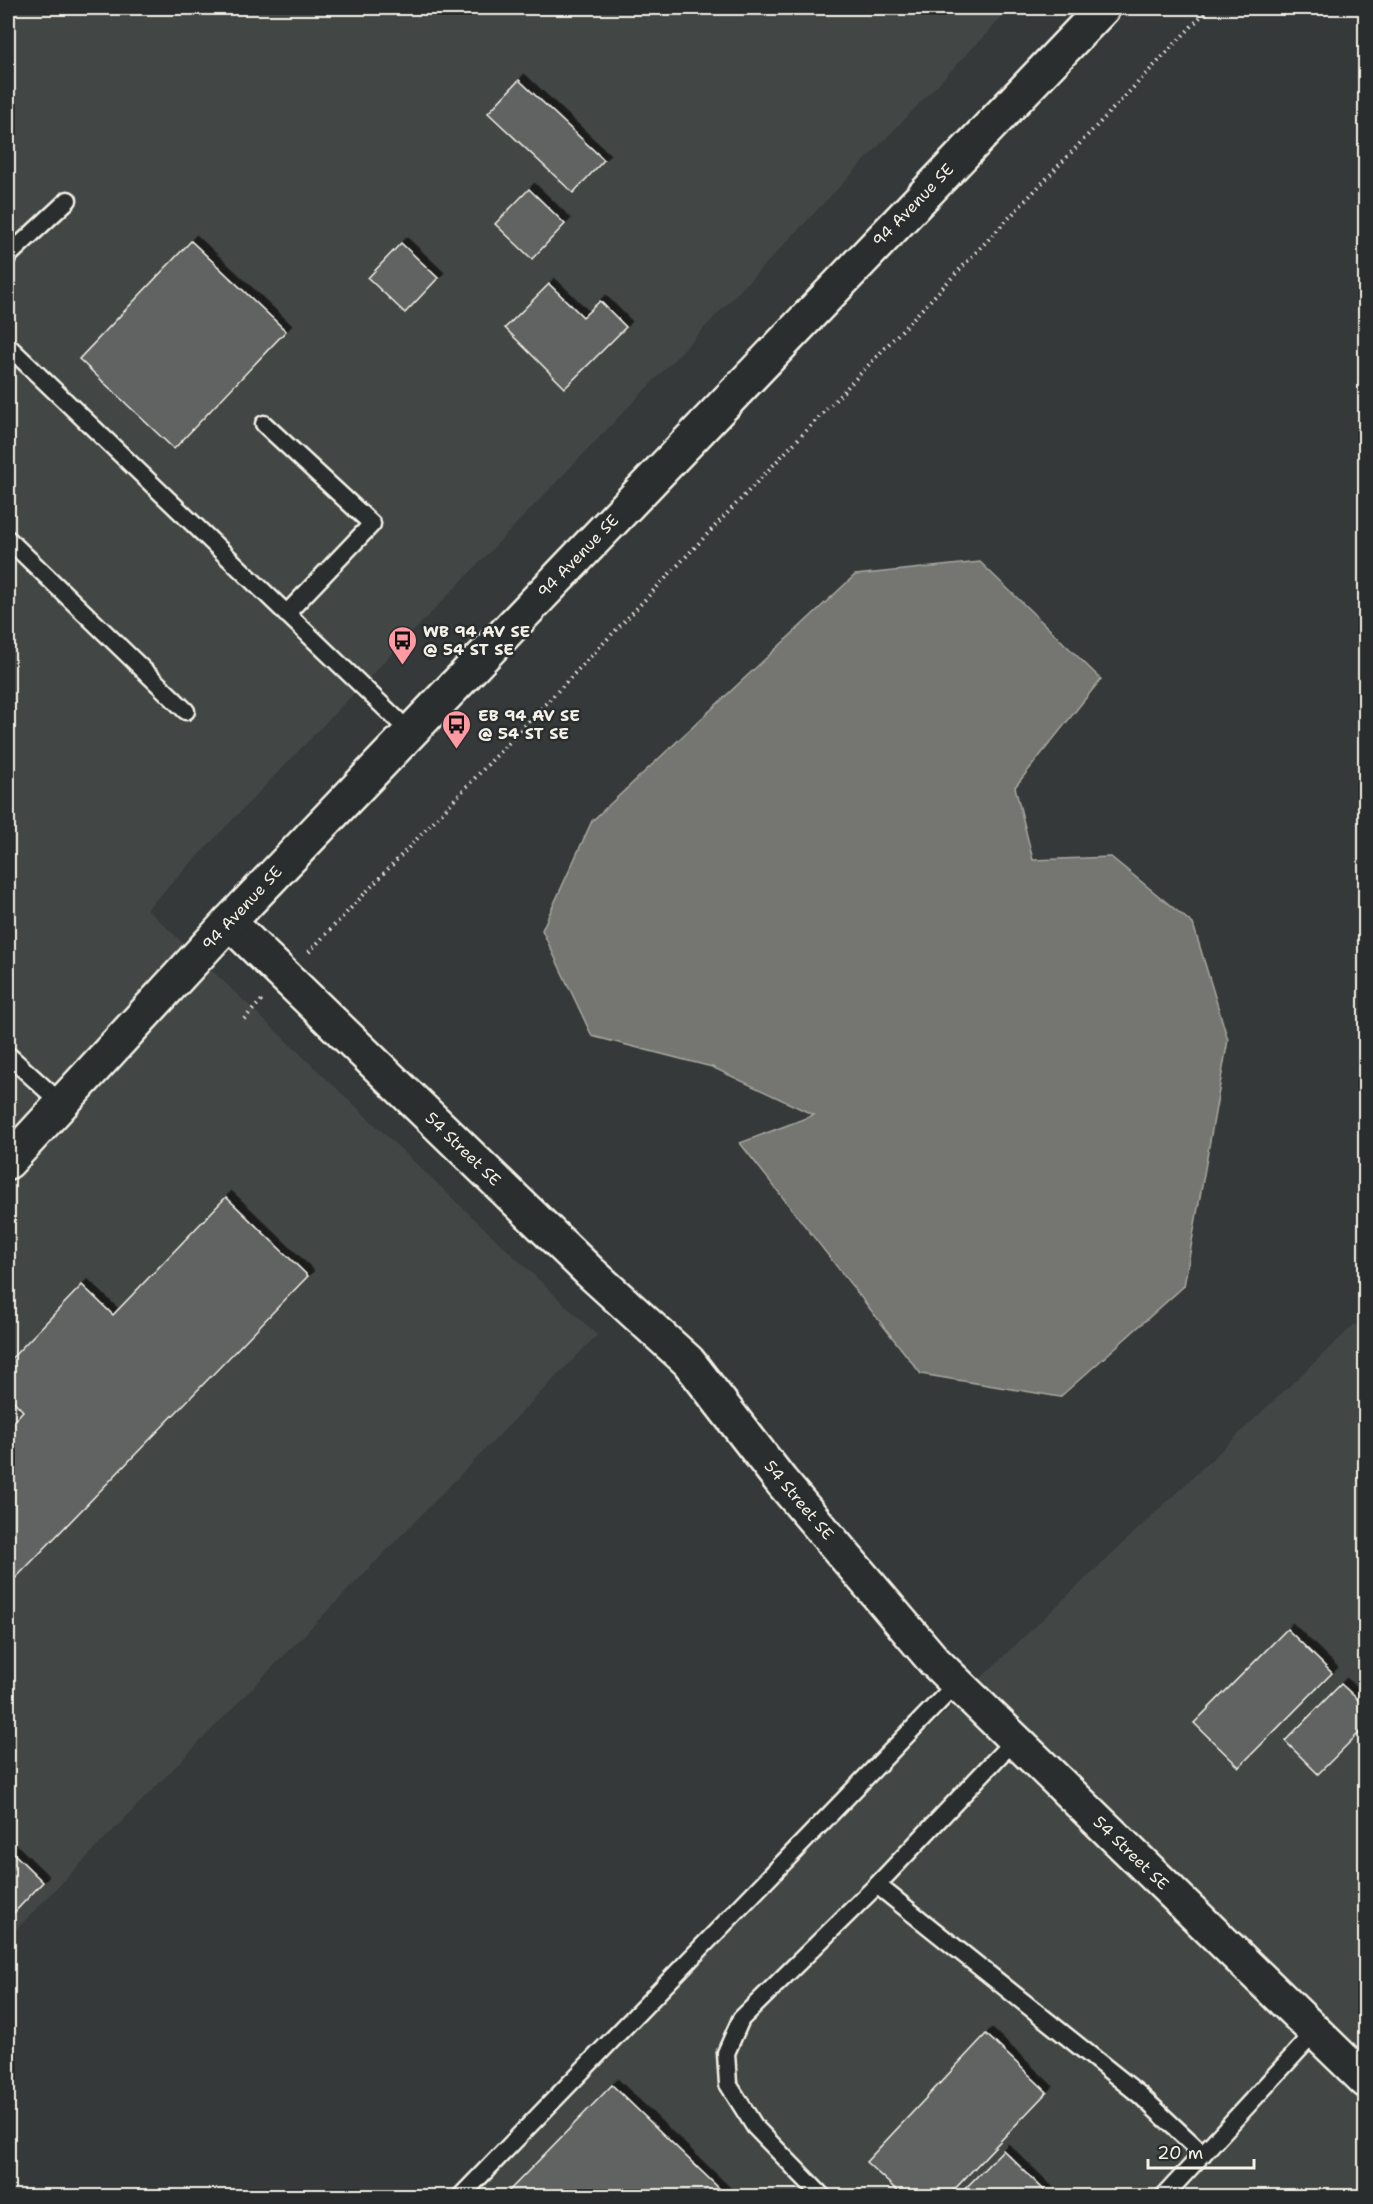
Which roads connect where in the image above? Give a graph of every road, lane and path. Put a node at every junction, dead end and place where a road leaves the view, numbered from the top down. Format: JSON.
{"nodes":[{"id":1,"x":1103,"y":8,"type":"edge"},
{"id":2,"x":1209,"y":8,"type":"edge"},
{"id":3,"x":68,"y":200,"type":"dead end"},
{"id":4,"x":8,"y":256,"type":"edge"},
{"id":5,"x":8,"y":346,"type":"edge"},
{"id":6,"x":264,"y":424,"type":"dead end"},
{"id":7,"x":8,"y":539,"type":"edge"},
{"id":8,"x":286,"y":614,"type":"junction"},
{"id":9,"x":186,"y":711,"type":"dead end"},
{"id":10,"x":410,"y":732,"type":"junction"},
{"id":11,"x":229,"y":922,"type":"junction"},
{"id":12,"x":286,"y":977,"type":"junction"},
{"id":13,"x":244,"y":1019,"type":"dead end"},
{"id":14,"x":8,"y":1055,"type":"edge"},
{"id":15,"x":62,"y":1104,"type":"junction"},
{"id":16,"x":8,"y":1162,"type":"edge"},
{"id":17,"x":957,"y":1683,"type":"junction"},
{"id":18,"x":1015,"y":1739,"type":"junction"},
{"id":19,"x":877,"y":1885,"type":"junction"},
{"id":20,"x":1315,"y":2032,"type":"junction"},
{"id":21,"x":1365,"y":2081,"type":"edge"},
{"id":22,"x":1203,"y":2154,"type":"junction"},
{"id":23,"x":461,"y":2196,"type":"edge"},
{"id":24,"x":822,"y":2196,"type":"edge"},
{"id":25,"x":1164,"y":2196,"type":"edge"}],
"edges":[{"from":1,"to":10,"type":"street","name":"94 Avenue SE"},
{"from":2,"to":12,"type":"path"},
{"from":3,"to":4,"type":"lane"},
{"from":5,"to":8,"type":"lane"},
{"from":6,"to":8,"type":"lane"},
{"from":7,"to":9,"type":"lane"},
{"from":8,"to":10,"type":"lane"},
{"from":10,"to":11,"type":"street","name":"94 Avenue SE"},
{"from":11,"to":12,"type":"street","name":"54 Street SE"},
{"from":11,"to":15,"type":"street","name":"94 Avenue SE"},
{"from":12,"to":13,"type":"path"},
{"from":12,"to":17,"type":"street","name":"54 Street SE"},
{"from":14,"to":15,"type":"lane"},
{"from":15,"to":16,"type":"street","name":"94 Avenue SE"},
{"from":17,"to":18,"type":"street","name":"54 Street SE"},
{"from":17,"to":23,"type":"lane"},
{"from":18,"to":19,"type":"lane"},
{"from":18,"to":20,"type":"street","name":"54 Street SE"},
{"from":19,"to":22,"type":"lane"},
{"from":19,"to":24,"type":"lane"},
{"from":20,"to":21,"type":"street","name":"54 Street SE"},
{"from":20,"to":22,"type":"lane"},
{"from":22,"to":25,"type":"lane"}]}
